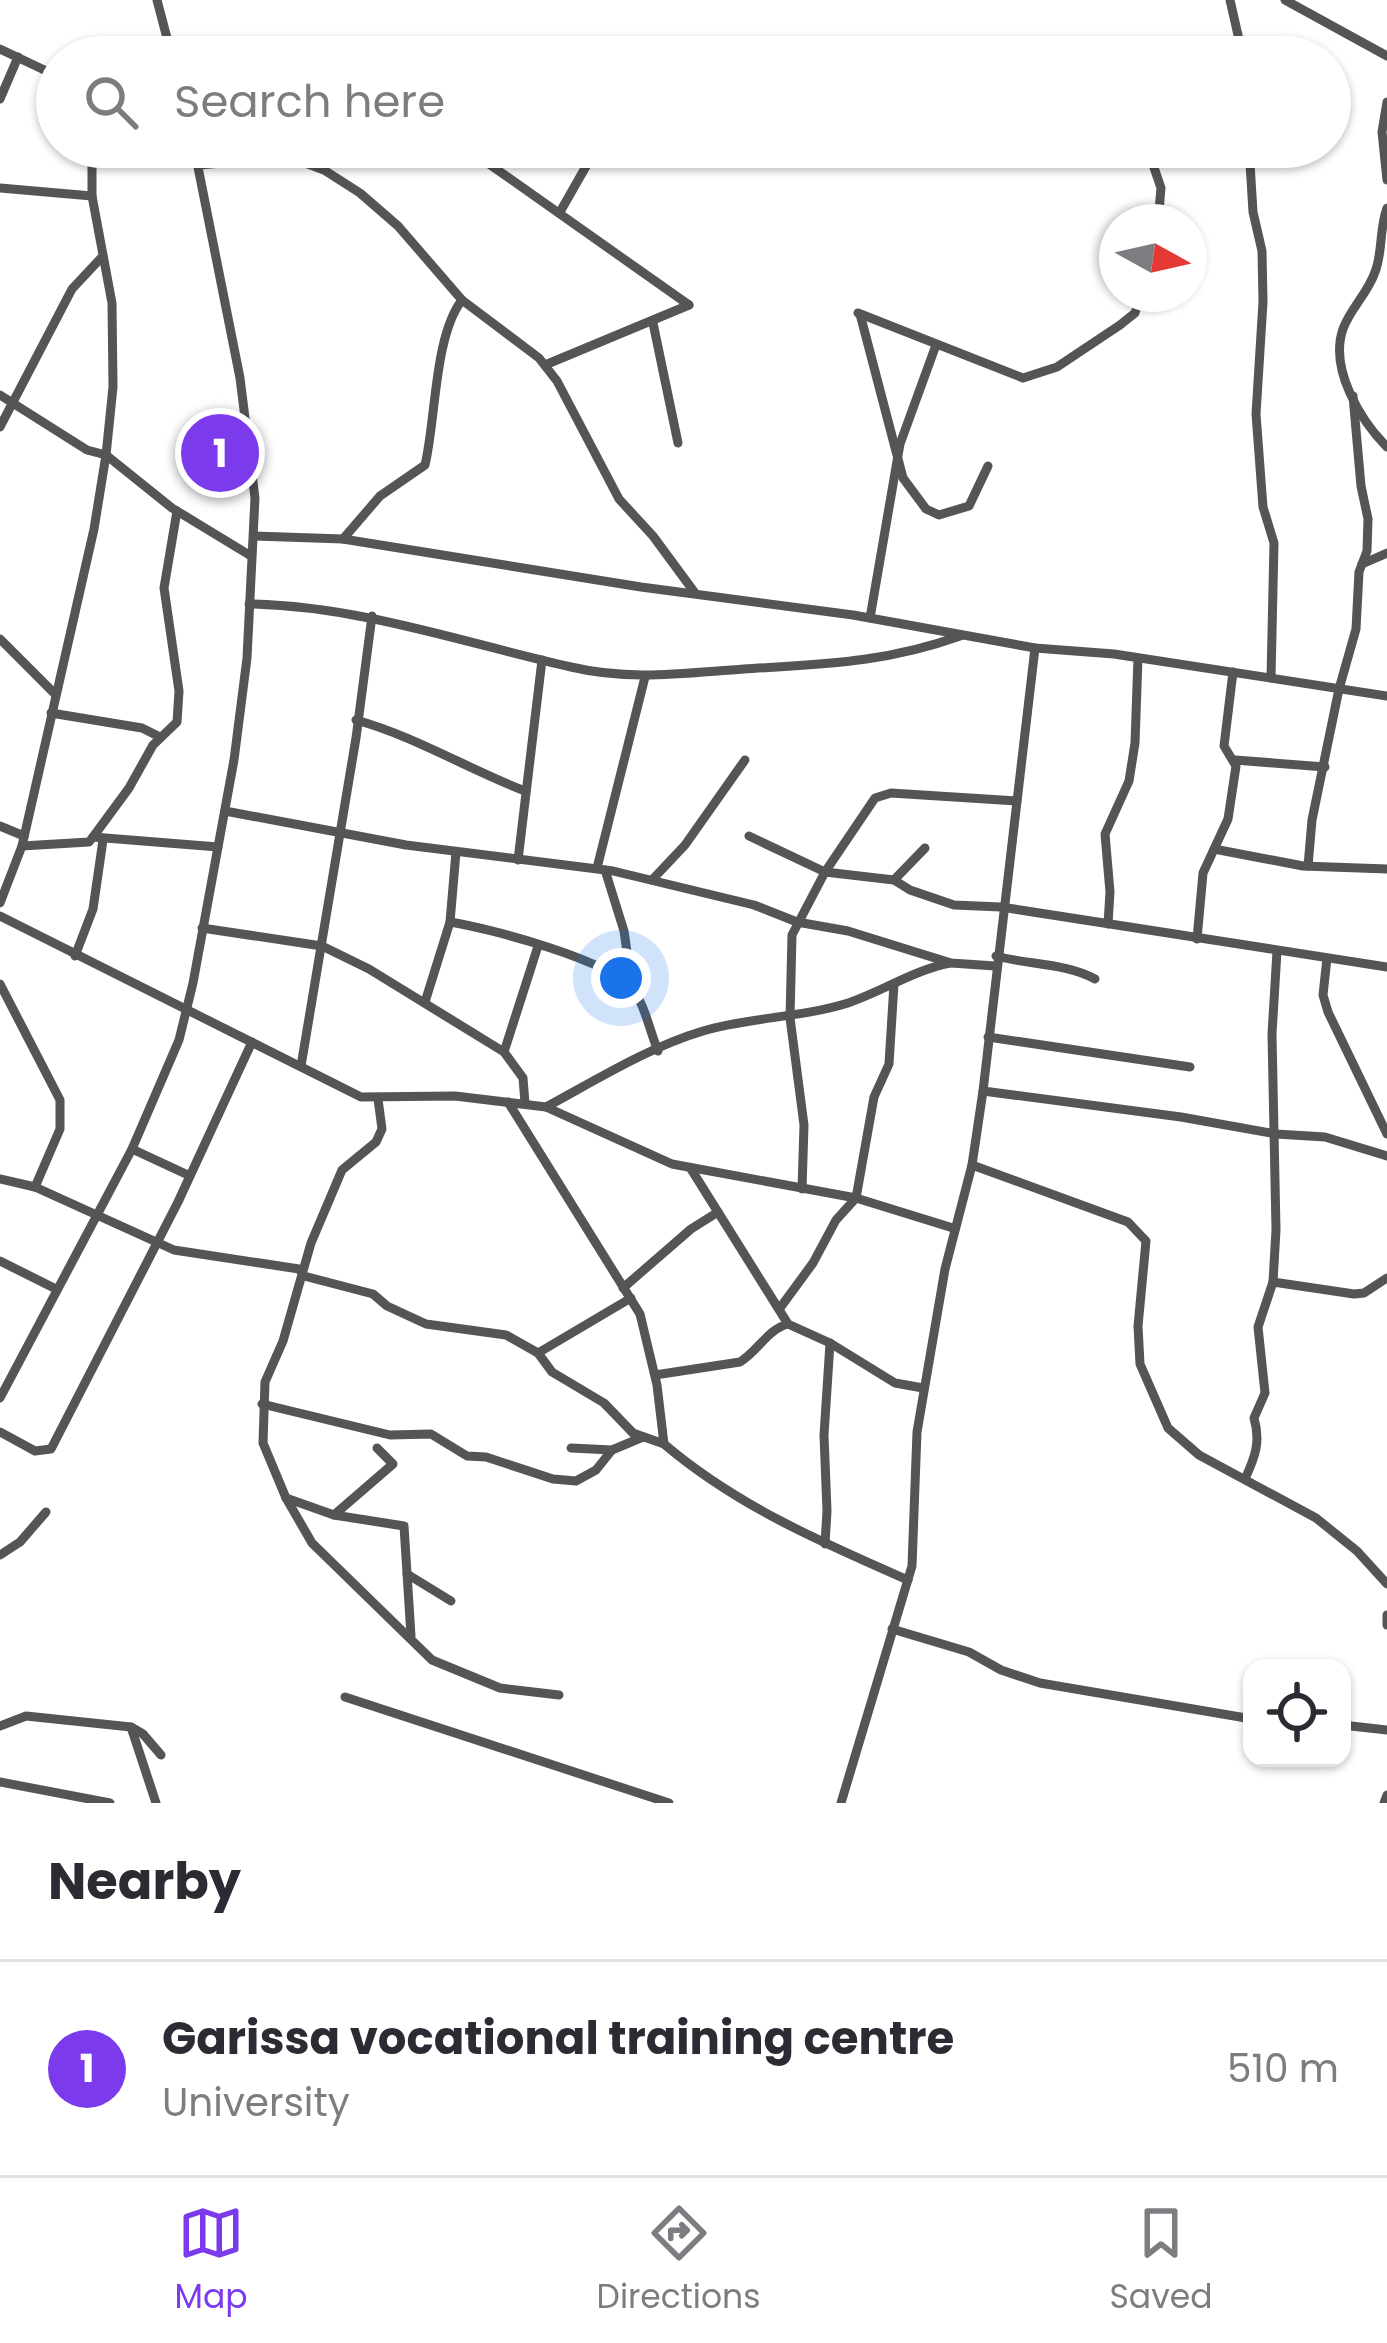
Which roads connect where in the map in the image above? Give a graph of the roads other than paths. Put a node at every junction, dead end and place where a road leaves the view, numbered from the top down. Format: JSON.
{"nodes":[{"id":1,"x":157,"y":0,"type":"edge"},
{"id":2,"x":1230,"y":0,"type":"edge"},
{"id":3,"x":1285,"y":0,"type":"edge"},
{"id":4,"x":166,"y":36,"type":"edge"},
{"id":5,"x":1238,"y":36,"type":"edge"},
{"id":6,"x":1351,"y":36,"type":"edge"},
{"id":7,"x":1351,"y":36,"type":"edge"},
{"id":8,"x":0,"y":49,"type":"edge"},
{"id":9,"x":1387,"y":56,"type":"edge"},
{"id":10,"x":18,"y":57,"type":"junction"},
{"id":11,"x":36,"y":66,"type":"edge"},
{"id":12,"x":0,"y":99,"type":"edge"},
{"id":13,"x":1387,"y":102,"type":"edge"},
{"id":14,"x":92,"y":168,"type":"edge"},
{"id":15,"x":199,"y":168,"type":"edge"},
{"id":16,"x":319,"y":168,"type":"edge"},
{"id":17,"x":496,"y":168,"type":"edge"},
{"id":18,"x":585,"y":168,"type":"edge"},
{"id":19,"x":1154,"y":168,"type":"edge"},
{"id":20,"x":1250,"y":168,"type":"edge"},
{"id":21,"x":1387,"y":180,"type":"edge"},
{"id":22,"x":0,"y":188,"type":"edge"},
{"id":23,"x":92,"y":196,"type":"junction"},
{"id":24,"x":1160,"y":204,"type":"edge"},
{"id":25,"x":1387,"y":208,"type":"edge"},
{"id":26,"x":560,"y":212,"type":"junction"},
{"id":27,"x":101,"y":258,"type":"junction"},
{"id":28,"x":462,"y":300,"type":"junction"},
{"id":29,"x":1135,"y":312,"type":"edge"},
{"id":30,"x":653,"y":323,"type":"junction"},
{"id":31,"x":937,"y":345,"type":"junction"},
{"id":32,"x":544,"y":365,"type":"junction"},
{"id":33,"x":0,"y":395,"type":"edge"},
{"id":34,"x":1353,"y":396,"type":"junction"},
{"id":35,"x":15,"y":403,"type":"junction"},
{"id":36,"x":0,"y":427,"type":"edge"},
{"id":37,"x":678,"y":443,"type":"dead end"},
{"id":38,"x":1387,"y":447,"type":"edge"},
{"id":39,"x":106,"y":455,"type":"junction"},
{"id":40,"x":898,"y":456,"type":"junction"},
{"id":41,"x":988,"y":466,"type":"dead end"},
{"id":42,"x":176,"y":511,"type":"junction"},
{"id":43,"x":254,"y":536,"type":"junction"},
{"id":44,"x":343,"y":539,"type":"junction"},
{"id":45,"x":1387,"y":553,"type":"edge"},
{"id":46,"x":251,"y":556,"type":"junction"},
{"id":47,"x":1362,"y":564,"type":"junction"},
{"id":48,"x":695,"y":593,"type":"junction"},
{"id":49,"x":249,"y":604,"type":"junction"},
{"id":50,"x":372,"y":616,"type":"junction"},
{"id":51,"x":870,"y":618,"type":"junction"},
{"id":52,"x":965,"y":634,"type":"junction"},
{"id":53,"x":0,"y":639,"type":"edge"},
{"id":54,"x":1035,"y":648,"type":"junction"},
{"id":55,"x":1138,"y":658,"type":"junction"},
{"id":56,"x":542,"y":659,"type":"junction"},
{"id":57,"x":1233,"y":672,"type":"junction"},
{"id":58,"x":645,"y":677,"type":"junction"},
{"id":59,"x":1271,"y":678,"type":"junction"},
{"id":60,"x":1339,"y":689,"type":"junction"},
{"id":61,"x":56,"y":694,"type":"junction"},
{"id":62,"x":1387,"y":696,"type":"edge"},
{"id":63,"x":51,"y":713,"type":"junction"},
{"id":64,"x":356,"y":721,"type":"junction"},
{"id":65,"x":160,"y":737,"type":"junction"},
{"id":66,"x":745,"y":760,"type":"dead end"},
{"id":67,"x":1235,"y":760,"type":"junction"},
{"id":68,"x":1325,"y":767,"type":"junction"},
{"id":69,"x":525,"y":791,"type":"junction"},
{"id":70,"x":1017,"y":801,"type":"junction"},
{"id":71,"x":225,"y":811,"type":"junction"},
{"id":72,"x":0,"y":826,"type":"edge"},
{"id":73,"x":339,"y":832,"type":"junction"},
{"id":74,"x":749,"y":836,"type":"dead end"},
{"id":75,"x":98,"y":838,"type":"junction"},
{"id":76,"x":23,"y":841,"type":"junction"},
{"id":77,"x":218,"y":847,"type":"junction"},
{"id":78,"x":925,"y":848,"type":"dead end"},
{"id":79,"x":1214,"y":849,"type":"junction"},
{"id":80,"x":456,"y":852,"type":"junction"},
{"id":81,"x":518,"y":860,"type":"junction"},
{"id":82,"x":1308,"y":866,"type":"junction"},
{"id":83,"x":1387,"y":868,"type":"edge"},
{"id":84,"x":601,"y":869,"type":"junction"},
{"id":85,"x":825,"y":872,"type":"junction"},
{"id":86,"x":652,"y":880,"type":"junction"},
{"id":87,"x":894,"y":880,"type":"junction"},
{"id":88,"x":0,"y":903,"type":"edge"},
{"id":89,"x":1001,"y":907,"type":"junction"},
{"id":90,"x":3,"y":917,"type":"edge"},
{"id":91,"x":450,"y":922,"type":"junction"},
{"id":92,"x":797,"y":922,"type":"junction"},
{"id":93,"x":1108,"y":924,"type":"junction"},
{"id":94,"x":202,"y":928,"type":"junction"},
{"id":95,"x":0,"y":931,"type":"edge"},
{"id":96,"x":1197,"y":938,"type":"junction"},
{"id":97,"x":322,"y":946,"type":"junction"},
{"id":98,"x":538,"y":946,"type":"junction"},
{"id":99,"x":1277,"y":951,"type":"junction"},
{"id":100,"x":75,"y":956,"type":"junction"},
{"id":101,"x":1328,"y":958,"type":"junction"},
{"id":102,"x":996,"y":961,"type":"junction"},
{"id":103,"x":951,"y":963,"type":"junction"},
{"id":104,"x":1387,"y":967,"type":"edge"},
{"id":105,"x":1095,"y":979,"type":"dead end"},
{"id":106,"x":0,"y":984,"type":"edge"},
{"id":107,"x":894,"y":984,"type":"junction"},
{"id":108,"x":632,"y":988,"type":"junction"},
{"id":109,"x":425,"y":1002,"type":"junction"},
{"id":110,"x":187,"y":1012,"type":"junction"},
{"id":111,"x":790,"y":1018,"type":"junction"},
{"id":112,"x":988,"y":1036,"type":"junction"},
{"id":113,"x":252,"y":1042,"type":"junction"},
{"id":114,"x":658,"y":1051,"type":"junction"},
{"id":115,"x":504,"y":1052,"type":"junction"},
{"id":116,"x":302,"y":1066,"type":"junction"},
{"id":117,"x":1190,"y":1067,"type":"dead end"},
{"id":118,"x":983,"y":1091,"type":"junction"},
{"id":119,"x":378,"y":1099,"type":"junction"},
{"id":120,"x":508,"y":1102,"type":"junction"},
{"id":121,"x":525,"y":1103,"type":"junction"},
{"id":122,"x":547,"y":1108,"type":"junction"},
{"id":123,"x":1387,"y":1133,"type":"edge"},
{"id":124,"x":1276,"y":1134,"type":"junction"},
{"id":125,"x":132,"y":1149,"type":"junction"},
{"id":126,"x":1387,"y":1156,"type":"edge"},
{"id":127,"x":972,"y":1165,"type":"junction"},
{"id":128,"x":691,"y":1168,"type":"junction"},
{"id":129,"x":188,"y":1175,"type":"junction"},
{"id":130,"x":0,"y":1179,"type":"edge"},
{"id":131,"x":35,"y":1187,"type":"junction"},
{"id":132,"x":802,"y":1190,"type":"junction"},
{"id":133,"x":856,"y":1198,"type":"junction"},
{"id":134,"x":718,"y":1212,"type":"junction"},
{"id":135,"x":97,"y":1214,"type":"junction"},
{"id":136,"x":953,"y":1228,"type":"junction"},
{"id":137,"x":156,"y":1241,"type":"junction"},
{"id":138,"x":0,"y":1261,"type":"edge"},
{"id":139,"x":304,"y":1276,"type":"junction"},
{"id":140,"x":1387,"y":1278,"type":"edge"},
{"id":141,"x":1273,"y":1282,"type":"junction"},
{"id":142,"x":623,"y":1288,"type":"junction"},
{"id":143,"x":56,"y":1289,"type":"junction"},
{"id":144,"x":631,"y":1298,"type":"junction"},
{"id":145,"x":780,"y":1308,"type":"junction"},
{"id":146,"x":788,"y":1324,"type":"junction"},
{"id":147,"x":830,"y":1343,"type":"junction"},
{"id":148,"x":538,"y":1353,"type":"junction"},
{"id":149,"x":655,"y":1376,"type":"junction"},
{"id":150,"x":923,"y":1388,"type":"junction"},
{"id":151,"x":0,"y":1398,"type":"edge"},
{"id":152,"x":262,"y":1405,"type":"junction"},
{"id":153,"x":0,"y":1432,"type":"edge"},
{"id":154,"x":643,"y":1437,"type":"junction"},
{"id":155,"x":664,"y":1444,"type":"junction"},
{"id":156,"x":377,"y":1448,"type":"dead end"},
{"id":157,"x":571,"y":1448,"type":"dead end"},
{"id":158,"x":612,"y":1450,"type":"junction"},
{"id":159,"x":1246,"y":1479,"type":"junction"},
{"id":160,"x":286,"y":1498,"type":"junction"},
{"id":161,"x":46,"y":1513,"type":"dead end"},
{"id":162,"x":334,"y":1515,"type":"junction"},
{"id":163,"x":825,"y":1544,"type":"junction"},
{"id":164,"x":0,"y":1555,"type":"edge"},
{"id":165,"x":407,"y":1574,"type":"junction"},
{"id":166,"x":908,"y":1580,"type":"junction"},
{"id":167,"x":1387,"y":1584,"type":"edge"},
{"id":168,"x":451,"y":1601,"type":"dead end"},
{"id":169,"x":1387,"y":1615,"type":"edge"},
{"id":170,"x":1387,"y":1625,"type":"edge"},
{"id":171,"x":892,"y":1629,"type":"junction"},
{"id":172,"x":411,"y":1636,"type":"junction"},
{"id":173,"x":559,"y":1695,"type":"dead end"},
{"id":174,"x":345,"y":1697,"type":"dead end"},
{"id":175,"x":1243,"y":1717,"type":"edge"},
{"id":176,"x":0,"y":1726,"type":"edge"},
{"id":177,"x":131,"y":1726,"type":"junction"},
{"id":178,"x":1351,"y":1726,"type":"edge"},
{"id":179,"x":1387,"y":1730,"type":"edge"},
{"id":180,"x":161,"y":1755,"type":"dead end"},
{"id":181,"x":0,"y":1782,"type":"edge"},
{"id":182,"x":110,"y":1803,"type":"edge"},
{"id":183,"x":155,"y":1803,"type":"edge"},
{"id":184,"x":669,"y":1803,"type":"edge"},
{"id":185,"x":841,"y":1803,"type":"edge"}],
"edges":[{"from":1,"to":4,"type":"street"},
{"from":2,"to":5,"type":"street"},
{"from":3,"to":7,"type":"street"},
{"from":6,"to":9,"type":"street"},
{"from":8,"to":10,"type":"street"},
{"from":10,"to":11,"type":"street"},
{"from":10,"to":12,"type":"street"},
{"from":13,"to":21,"type":"street"},
{"from":14,"to":23,"type":"street"},
{"from":15,"to":43,"type":"street"},
{"from":16,"to":28,"type":"street"},
{"from":17,"to":26,"type":"street"},
{"from":18,"to":26,"type":"street"},
{"from":19,"to":24,"type":"street"},
{"from":20,"to":59,"type":"street"},
{"from":22,"to":23,"type":"street"},
{"from":23,"to":27,"type":"street"},
{"from":25,"to":34,"type":"street"},
{"from":26,"to":30,"type":"street"},
{"from":27,"to":35,"type":"street"},
{"from":27,"to":39,"type":"street"},
{"from":28,"to":32,"type":"street"},
{"from":28,"to":44,"type":"street"},
{"from":29,"to":31,"type":"street"},
{"from":30,"to":32,"type":"street"},
{"from":30,"to":37,"type":"street"},
{"from":31,"to":40,"type":"street"},
{"from":31,"to":40,"type":"street"},
{"from":32,"to":48,"type":"street"},
{"from":33,"to":35,"type":"street"},
{"from":34,"to":38,"type":"street"},
{"from":34,"to":47,"type":"street"},
{"from":35,"to":36,"type":"street"},
{"from":35,"to":39,"type":"street"},
{"from":39,"to":42,"type":"street"},
{"from":39,"to":61,"type":"street"},
{"from":40,"to":41,"type":"street"},
{"from":40,"to":51,"type":"street"},
{"from":42,"to":46,"type":"street"},
{"from":42,"to":65,"type":"street"},
{"from":43,"to":44,"type":"street"},
{"from":43,"to":46,"type":"street"},
{"from":44,"to":48,"type":"street"},
{"from":45,"to":47,"type":"street"},
{"from":46,"to":49,"type":"street"},
{"from":47,"to":60,"type":"street"},
{"from":48,"to":51,"type":"street"},
{"from":49,"to":50,"type":"street"},
{"from":49,"to":71,"type":"street"},
{"from":50,"to":56,"type":"street"},
{"from":50,"to":64,"type":"street"},
{"from":51,"to":52,"type":"street"},
{"from":52,"to":54,"type":"street"},
{"from":52,"to":58,"type":"street"},
{"from":53,"to":61,"type":"street"},
{"from":54,"to":55,"type":"street"},
{"from":54,"to":70,"type":"street"},
{"from":55,"to":57,"type":"street"},
{"from":55,"to":93,"type":"street"},
{"from":56,"to":58,"type":"street"},
{"from":56,"to":69,"type":"street"},
{"from":57,"to":59,"type":"street"},
{"from":57,"to":67,"type":"street"},
{"from":58,"to":84,"type":"street"},
{"from":59,"to":60,"type":"street"},
{"from":60,"to":62,"type":"street"},
{"from":60,"to":68,"type":"street"},
{"from":61,"to":63,"type":"street"},
{"from":63,"to":65,"type":"street"},
{"from":63,"to":76,"type":"street"},
{"from":64,"to":69,"type":"street"},
{"from":64,"to":73,"type":"street"},
{"from":65,"to":75,"type":"street"},
{"from":66,"to":86,"type":"street"},
{"from":67,"to":68,"type":"street"},
{"from":67,"to":79,"type":"street"},
{"from":68,"to":82,"type":"street"},
{"from":69,"to":81,"type":"street"},
{"from":70,"to":85,"type":"street"},
{"from":70,"to":89,"type":"street"},
{"from":71,"to":73,"type":"street"},
{"from":71,"to":77,"type":"street"},
{"from":72,"to":76,"type":"street"},
{"from":73,"to":80,"type":"street"},
{"from":73,"to":97,"type":"street"},
{"from":74,"to":85,"type":"street"},
{"from":75,"to":76,"type":"street"},
{"from":75,"to":77,"type":"street"},
{"from":75,"to":100,"type":"street"},
{"from":76,"to":88,"type":"street"},
{"from":77,"to":94,"type":"street"},
{"from":78,"to":87,"type":"street"},
{"from":79,"to":82,"type":"street"},
{"from":79,"to":96,"type":"street"},
{"from":80,"to":81,"type":"street"},
{"from":80,"to":91,"type":"street"},
{"from":81,"to":84,"type":"street"},
{"from":82,"to":83,"type":"street"},
{"from":84,"to":86,"type":"street"},
{"from":84,"to":108,"type":"street"},
{"from":85,"to":87,"type":"street"},
{"from":85,"to":92,"type":"street"},
{"from":86,"to":92,"type":"street"},
{"from":87,"to":89,"type":"street"},
{"from":89,"to":93,"type":"street"},
{"from":89,"to":102,"type":"street"},
{"from":90,"to":95,"type":"street"},
{"from":90,"to":100,"type":"street"},
{"from":91,"to":98,"type":"street"},
{"from":91,"to":109,"type":"street"},
{"from":92,"to":103,"type":"street"},
{"from":92,"to":111,"type":"street"},
{"from":93,"to":96,"type":"street"},
{"from":94,"to":97,"type":"street"},
{"from":94,"to":110,"type":"street"},
{"from":96,"to":99,"type":"street"},
{"from":97,"to":109,"type":"street"},
{"from":97,"to":116,"type":"street"},
{"from":98,"to":108,"type":"street"},
{"from":98,"to":115,"type":"street"},
{"from":99,"to":101,"type":"street"},
{"from":99,"to":124,"type":"street"},
{"from":100,"to":110,"type":"street"},
{"from":101,"to":104,"type":"street"},
{"from":101,"to":123,"type":"street"},
{"from":102,"to":103,"type":"street"},
{"from":102,"to":105,"type":"street"},
{"from":102,"to":112,"type":"street"},
{"from":103,"to":107,"type":"street"},
{"from":106,"to":131,"type":"street"},
{"from":107,"to":111,"type":"street"},
{"from":107,"to":133,"type":"street"},
{"from":108,"to":114,"type":"street"},
{"from":109,"to":115,"type":"street"},
{"from":110,"to":113,"type":"street"},
{"from":110,"to":125,"type":"street"},
{"from":111,"to":114,"type":"street"},
{"from":111,"to":132,"type":"street"},
{"from":112,"to":117,"type":"street"},
{"from":112,"to":118,"type":"street"},
{"from":113,"to":116,"type":"street"},
{"from":113,"to":129,"type":"street"},
{"from":114,"to":122,"type":"street"},
{"from":115,"to":121,"type":"street"},
{"from":116,"to":119,"type":"street"},
{"from":118,"to":124,"type":"street"},
{"from":118,"to":127,"type":"street"},
{"from":119,"to":120,"type":"street"},
{"from":119,"to":139,"type":"street"},
{"from":120,"to":121,"type":"street"},
{"from":120,"to":142,"type":"street"},
{"from":121,"to":122,"type":"street"},
{"from":122,"to":128,"type":"street"},
{"from":124,"to":126,"type":"street"},
{"from":124,"to":141,"type":"street"},
{"from":125,"to":129,"type":"street"},
{"from":125,"to":135,"type":"street"},
{"from":127,"to":136,"type":"street"},
{"from":127,"to":159,"type":"street"},
{"from":128,"to":132,"type":"street"},
{"from":128,"to":134,"type":"street"},
{"from":129,"to":137,"type":"street"},
{"from":130,"to":131,"type":"street"},
{"from":131,"to":135,"type":"street"},
{"from":132,"to":133,"type":"street"},
{"from":133,"to":136,"type":"street"},
{"from":133,"to":145,"type":"street"},
{"from":134,"to":142,"type":"street"},
{"from":134,"to":145,"type":"street"},
{"from":135,"to":137,"type":"street"},
{"from":135,"to":143,"type":"street"},
{"from":136,"to":150,"type":"street"},
{"from":137,"to":139,"type":"street"},
{"from":137,"to":153,"type":"street"},
{"from":138,"to":143,"type":"street"},
{"from":139,"to":148,"type":"street"},
{"from":139,"to":152,"type":"street"},
{"from":140,"to":141,"type":"street"},
{"from":141,"to":159,"type":"street"},
{"from":142,"to":144,"type":"street"},
{"from":143,"to":151,"type":"street"},
{"from":144,"to":148,"type":"street"},
{"from":144,"to":149,"type":"street"},
{"from":145,"to":146,"type":"street"},
{"from":146,"to":147,"type":"street"},
{"from":146,"to":149,"type":"street"},
{"from":147,"to":150,"type":"street"},
{"from":147,"to":163,"type":"street"},
{"from":148,"to":154,"type":"street"},
{"from":149,"to":155,"type":"street"},
{"from":150,"to":166,"type":"street"},
{"from":152,"to":158,"type":"street"},
{"from":152,"to":160,"type":"street"},
{"from":154,"to":155,"type":"street"},
{"from":154,"to":158,"type":"street"},
{"from":155,"to":163,"type":"street"},
{"from":156,"to":162,"type":"street"},
{"from":157,"to":158,"type":"street"},
{"from":159,"to":167,"type":"street"},
{"from":160,"to":162,"type":"street"},
{"from":160,"to":172,"type":"street"},
{"from":161,"to":164,"type":"street"},
{"from":162,"to":165,"type":"street"},
{"from":163,"to":166,"type":"street"},
{"from":165,"to":168,"type":"street"},
{"from":165,"to":172,"type":"street"},
{"from":166,"to":171,"type":"street"},
{"from":169,"to":170,"type":"street"},
{"from":171,"to":175,"type":"street"},
{"from":171,"to":185,"type":"street"},
{"from":172,"to":173,"type":"street"},
{"from":174,"to":184,"type":"street"},
{"from":176,"to":177,"type":"street"},
{"from":177,"to":180,"type":"street"},
{"from":177,"to":183,"type":"street"},
{"from":178,"to":179,"type":"street"},
{"from":181,"to":182,"type":"street"}]}
